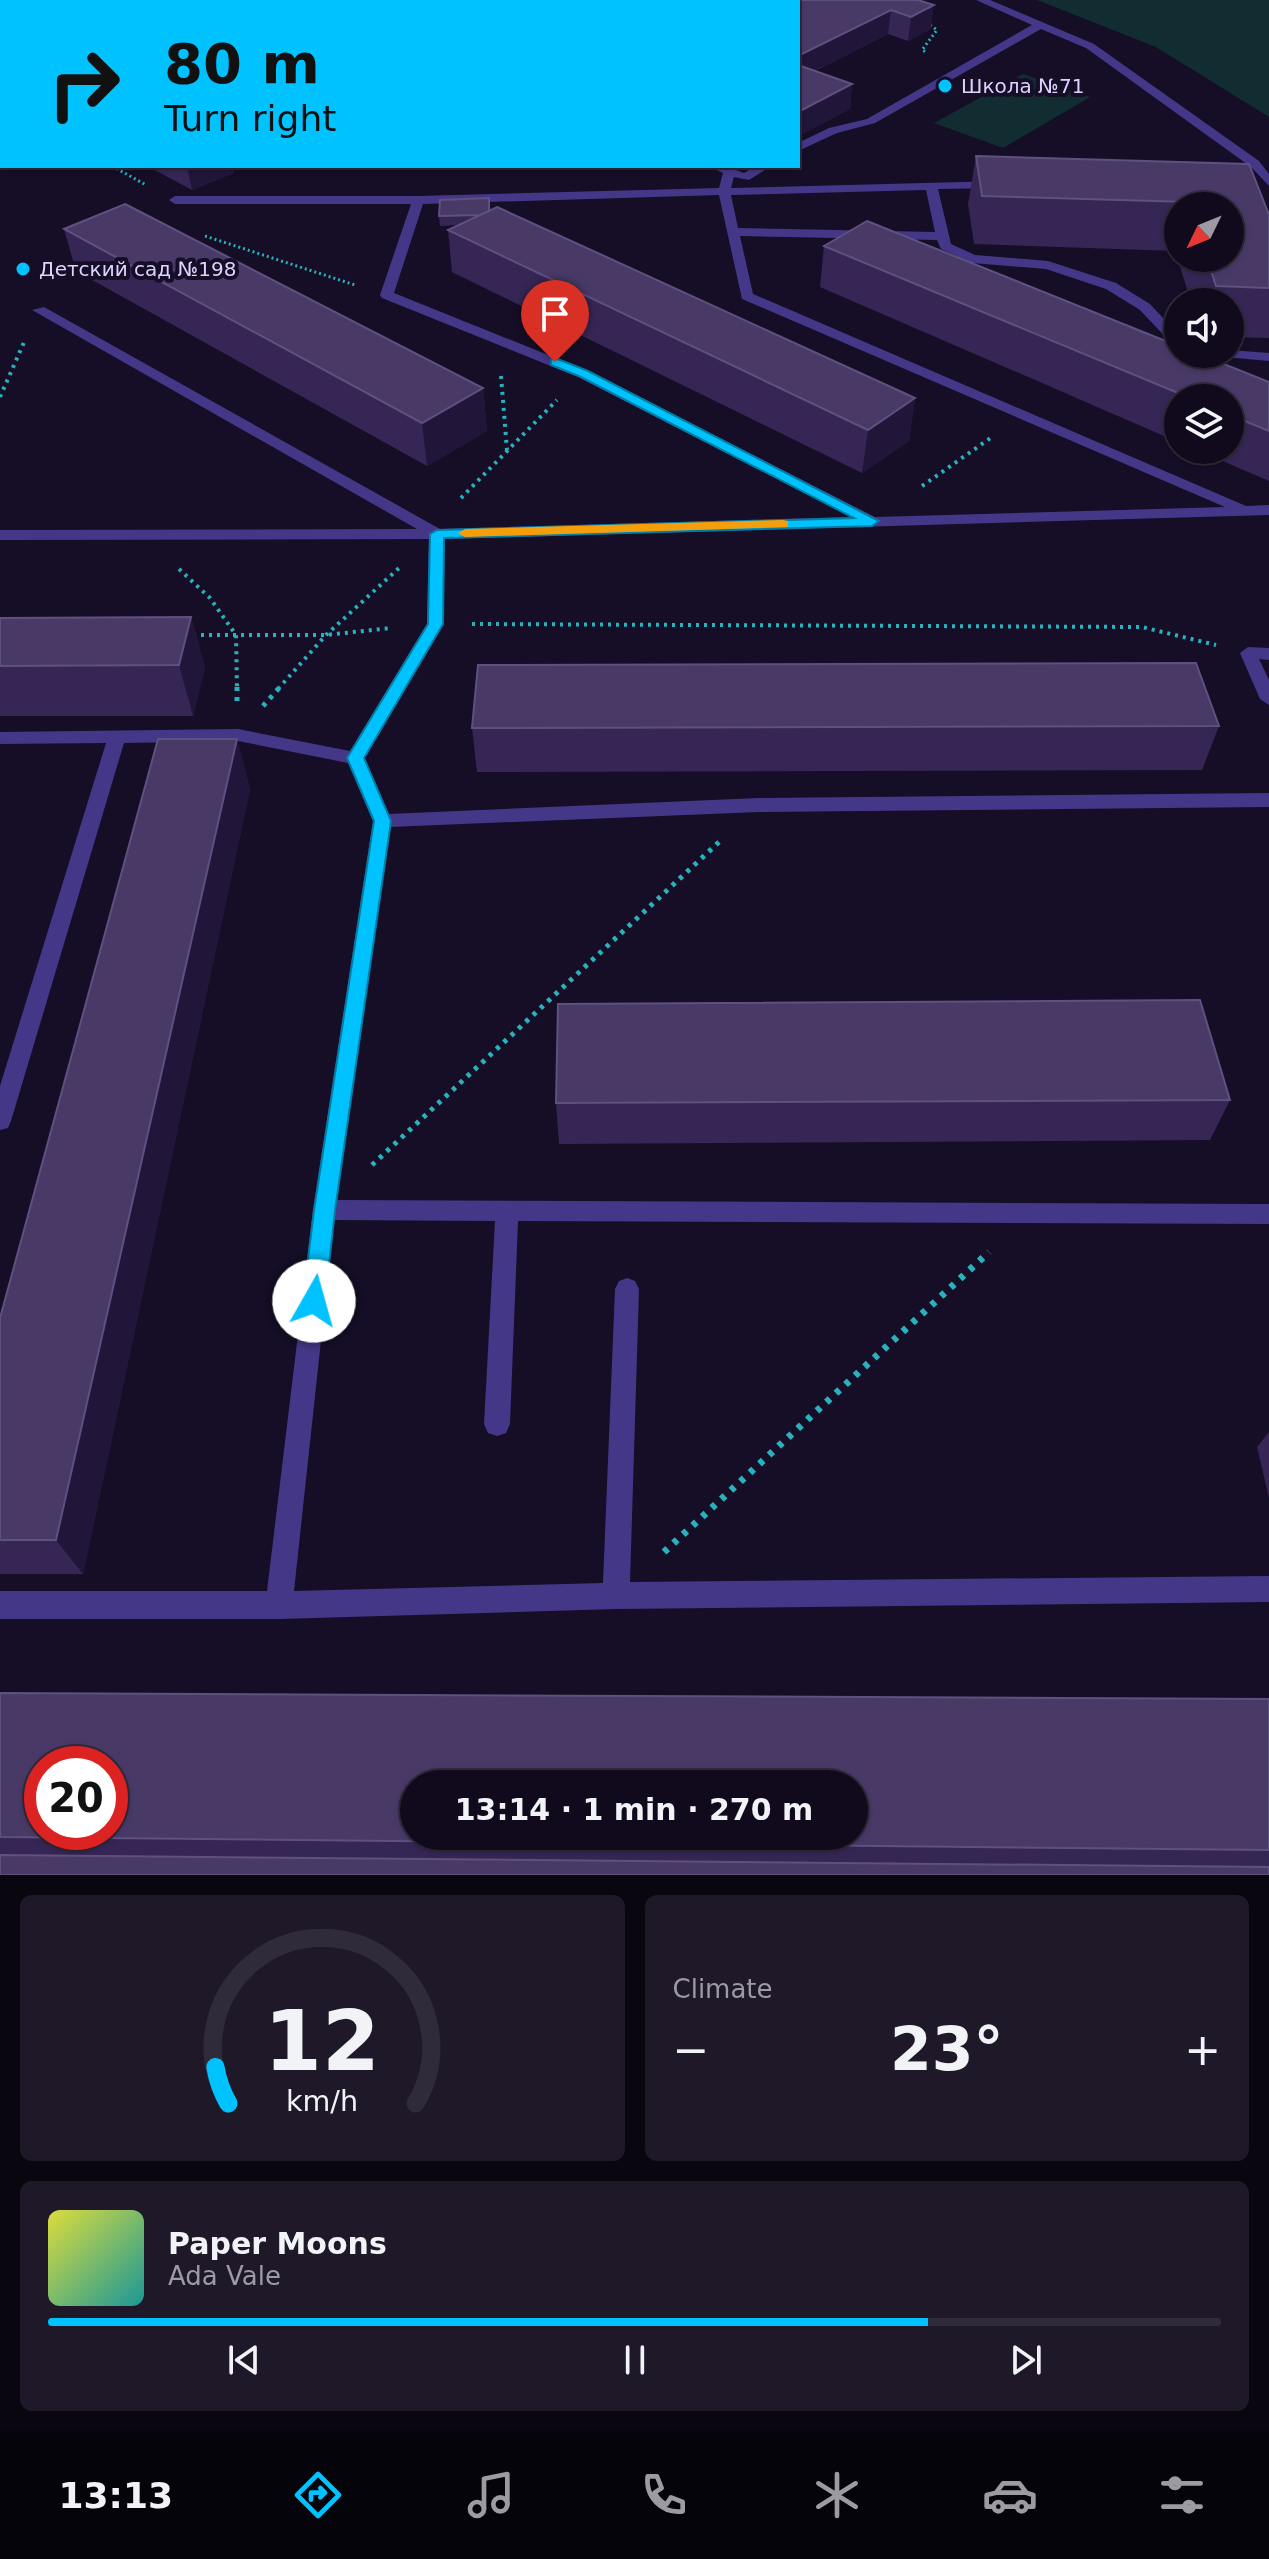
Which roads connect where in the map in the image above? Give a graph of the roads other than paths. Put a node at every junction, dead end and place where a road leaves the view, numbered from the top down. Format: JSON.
{"nodes":[{"id":1,"x":981,"y":0,"type":"edge"},
{"id":2,"x":1040,"y":25,"type":"junction"},
{"id":3,"x":800,"y":147,"type":"edge"},
{"id":4,"x":1255,"y":164,"type":"junction"},
{"id":5,"x":761,"y":168,"type":"edge"},
{"id":6,"x":1231,"y":168,"type":"edge"},
{"id":7,"x":722,"y":169,"type":"edge"},
{"id":8,"x":1269,"y":182,"type":"edge"},
{"id":9,"x":1008,"y":184,"type":"edge"},
{"id":10,"x":931,"y":186,"type":"junction"},
{"id":11,"x":724,"y":191,"type":"junction"},
{"id":12,"x":175,"y":200,"type":"dead end"},
{"id":13,"x":418,"y":200,"type":"junction"},
{"id":14,"x":733,"y":232,"type":"junction"},
{"id":15,"x":943,"y":236,"type":"junction"},
{"id":16,"x":39,"y":310,"type":"road end"},
{"id":17,"x":1164,"y":327,"type":"edge"},
{"id":18,"x":1244,"y":355,"type":"edge"},
{"id":19,"x":1269,"y":357,"type":"edge"},
{"id":20,"x":1269,"y":510,"type":"edge"},
{"id":21,"x":1246,"y":511,"type":"junction"},
{"id":22,"x":872,"y":521,"type":"junction"},
{"id":23,"x":437,"y":534,"type":"junction"},
{"id":24,"x":0,"y":535,"type":"edge"},
{"id":25,"x":1269,"y":654,"type":"edge"},
{"id":26,"x":1269,"y":699,"type":"edge"},
{"id":27,"x":117,"y":736,"type":"junction"},
{"id":28,"x":0,"y":738,"type":"edge"},
{"id":29,"x":355,"y":758,"type":"junction"},
{"id":30,"x":1269,"y":800,"type":"edge"},
{"id":31,"x":382,"y":821,"type":"junction"},
{"id":32,"x":0,"y":1121,"type":"edge"},
{"id":33,"x":324,"y":1210,"type":"junction"},
{"id":34,"x":507,"y":1212,"type":"junction"},
{"id":35,"x":1269,"y":1214,"type":"edge"},
{"id":36,"x":627,"y":1289,"type":"dead end"},
{"id":37,"x":497,"y":1424,"type":"dead end"},
{"id":38,"x":1269,"y":1589,"type":"edge"},
{"id":39,"x":616,"y":1596,"type":"junction"},
{"id":40,"x":0,"y":1605,"type":"edge"},
{"id":41,"x":279,"y":1605,"type":"junction"}],
"edges":[{"from":1,"to":2,"type":"street"},
{"from":2,"to":3,"type":"street"},
{"from":2,"to":4,"type":"street"},
{"from":4,"to":6,"type":"street"},
{"from":4,"to":8,"type":"street"},
{"from":5,"to":7,"type":"street"},
{"from":7,"to":11,"type":"street"},
{"from":9,"to":10,"type":"street"},
{"from":10,"to":11,"type":"street"},
{"from":10,"to":15,"type":"street"},
{"from":11,"to":13,"type":"street"},
{"from":11,"to":14,"type":"street"},
{"from":12,"to":13,"type":"street"},
{"from":13,"to":22,"type":"street"},
{"from":14,"to":15,"type":"street"},
{"from":14,"to":21,"type":"street"},
{"from":15,"to":17,"type":"street"},
{"from":16,"to":23,"type":"street"},
{"from":18,"to":19,"type":"street"},
{"from":20,"to":21,"type":"street"},
{"from":21,"to":22,"type":"street"},
{"from":22,"to":23,"type":"street"},
{"from":23,"to":24,"type":"street"},
{"from":23,"to":29,"type":"street"},
{"from":25,"to":26,"type":"street"},
{"from":27,"to":28,"type":"street"},
{"from":27,"to":29,"type":"street"},
{"from":27,"to":32,"type":"street"},
{"from":29,"to":31,"type":"street"},
{"from":30,"to":31,"type":"street"},
{"from":31,"to":33,"type":"street"},
{"from":33,"to":34,"type":"street"},
{"from":33,"to":41,"type":"street"},
{"from":34,"to":35,"type":"street"},
{"from":34,"to":37,"type":"street"},
{"from":36,"to":39,"type":"street"},
{"from":38,"to":39,"type":"street"},
{"from":39,"to":41,"type":"street"},
{"from":40,"to":41,"type":"street"}]}
